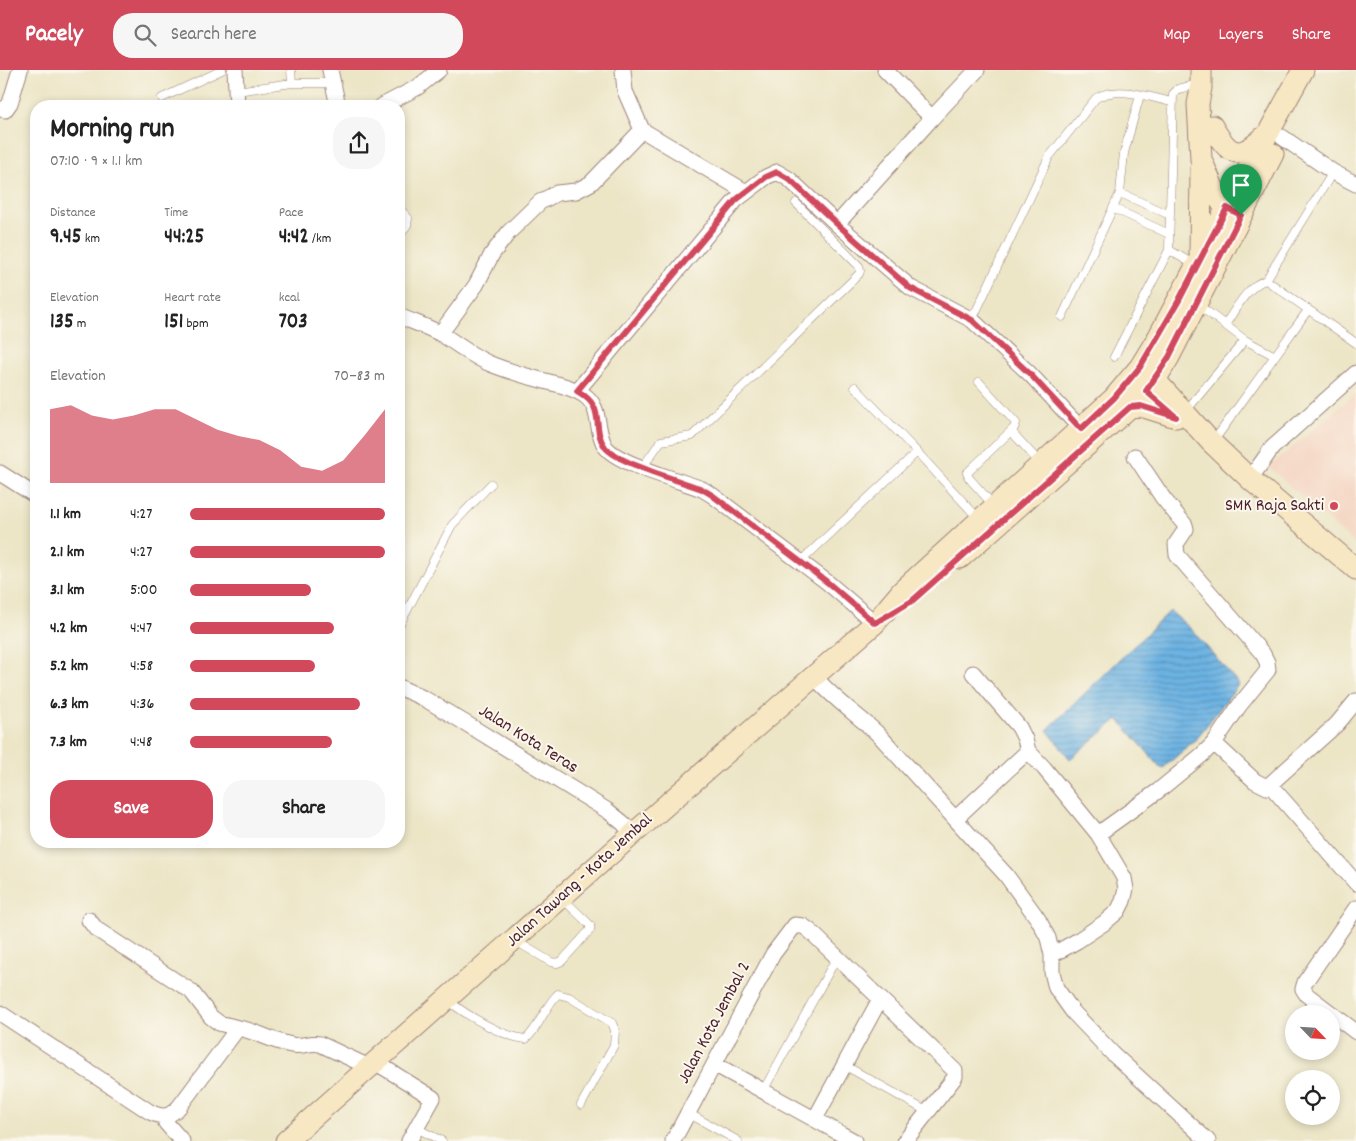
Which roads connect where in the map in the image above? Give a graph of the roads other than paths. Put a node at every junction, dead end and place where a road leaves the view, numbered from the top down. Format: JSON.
{"nodes":[{"id":1,"x":20,"y":70,"type":"edge"},
{"id":2,"x":222,"y":70,"type":"edge"},
{"id":3,"x":235,"y":70,"type":"edge"},
{"id":4,"x":291,"y":70,"type":"edge"},
{"id":5,"x":439,"y":70,"type":"edge"},
{"id":6,"x":624,"y":70,"type":"edge"},
{"id":7,"x":885,"y":70,"type":"edge"},
{"id":8,"x":978,"y":70,"type":"edge"},
{"id":9,"x":1303,"y":70,"type":"edge"},
{"id":10,"x":1316,"y":70,"type":"edge"},
{"id":11,"x":331,"y":77,"type":"edge"},
{"id":12,"x":1201,"y":80,"type":"edge"},
{"id":13,"x":292,"y":83,"type":"junction"},
{"id":14,"x":237,"y":91,"type":"junction"},
{"id":15,"x":1140,"y":95,"type":"junction"},
{"id":16,"x":162,"y":98,"type":"dead end"},
{"id":17,"x":237,"y":100,"type":"edge"},
{"id":18,"x":337,"y":100,"type":"edge"},
{"id":19,"x":393,"y":100,"type":"edge"},
{"id":20,"x":1172,"y":102,"type":"junction"},
{"id":21,"x":0,"y":109,"type":"edge"},
{"id":22,"x":932,"y":118,"type":"junction"},
{"id":23,"x":1212,"y":126,"type":"junction"},
{"id":24,"x":642,"y":130,"type":"junction"},
{"id":25,"x":1275,"y":136,"type":"junction"},
{"id":26,"x":1202,"y":159,"type":"junction"},
{"id":27,"x":1333,"y":172,"type":"junction"},
{"id":28,"x":1356,"y":184,"type":"edge"},
{"id":29,"x":746,"y":192,"type":"junction"},
{"id":30,"x":1120,"y":193,"type":"junction"},
{"id":31,"x":796,"y":202,"type":"dead end"},
{"id":32,"x":1237,"y":206,"type":"junction"},
{"id":33,"x":1113,"y":208,"type":"junction"},
{"id":34,"x":405,"y":215,"type":"edge"},
{"id":35,"x":1170,"y":215,"type":"junction"},
{"id":36,"x":837,"y":224,"type":"junction"},
{"id":37,"x":405,"y":228,"type":"edge"},
{"id":38,"x":1169,"y":234,"type":"junction"},
{"id":39,"x":850,"y":235,"type":"junction"},
{"id":40,"x":838,"y":245,"type":"junction"},
{"id":41,"x":1169,"y":250,"type":"junction"},
{"id":42,"x":1198,"y":262,"type":"junction"},
{"id":43,"x":1266,"y":280,"type":"junction"},
{"id":44,"x":1196,"y":303,"type":"junction"},
{"id":45,"x":1308,"y":310,"type":"junction"},
{"id":46,"x":1062,"y":317,"type":"dead end"},
{"id":47,"x":405,"y":319,"type":"edge"},
{"id":48,"x":972,"y":320,"type":"junction"},
{"id":49,"x":1225,"y":325,"type":"junction"},
{"id":50,"x":440,"y":334,"type":"junction"},
{"id":51,"x":1245,"y":340,"type":"junction"},
{"id":52,"x":1356,"y":342,"type":"edge"},
{"id":53,"x":1275,"y":356,"type":"junction"},
{"id":54,"x":1114,"y":357,"type":"dead end"},
{"id":55,"x":1169,"y":357,"type":"junction"},
{"id":56,"x":1356,"y":373,"type":"edge"},
{"id":57,"x":1143,"y":380,"type":"junction"},
{"id":58,"x":979,"y":382,"type":"dead end"},
{"id":59,"x":855,"y":387,"type":"dead end"},
{"id":60,"x":577,"y":391,"type":"junction"},
{"id":61,"x":1130,"y":407,"type":"junction"},
{"id":62,"x":1180,"y":412,"type":"junction"},
{"id":63,"x":1081,"y":429,"type":"junction"},
{"id":64,"x":1011,"y":431,"type":"junction"},
{"id":65,"x":1212,"y":443,"type":"junction"},
{"id":66,"x":916,"y":452,"type":"junction"},
{"id":67,"x":1135,"y":456,"type":"dead end"},
{"id":68,"x":1042,"y":464,"type":"junction"},
{"id":69,"x":642,"y":468,"type":"junction"},
{"id":70,"x":0,"y":473,"type":"edge"},
{"id":71,"x":1250,"y":479,"type":"junction"},
{"id":72,"x":491,"y":484,"type":"dead end"},
{"id":73,"x":30,"y":492,"type":"edge"},
{"id":74,"x":988,"y":514,"type":"junction"},
{"id":75,"x":800,"y":562,"type":"junction"},
{"id":76,"x":1356,"y":569,"type":"edge"},
{"id":77,"x":405,"y":615,"type":"edge"},
{"id":78,"x":875,"y":623,"type":"junction"},
{"id":79,"x":973,"y":673,"type":"dead end"},
{"id":80,"x":814,"y":676,"type":"junction"},
{"id":81,"x":405,"y":689,"type":"edge"},
{"id":82,"x":1356,"y":701,"type":"edge"},
{"id":83,"x":1214,"y":743,"type":"junction"},
{"id":84,"x":1028,"y":751,"type":"junction"},
{"id":85,"x":1270,"y":786,"type":"junction"},
{"id":86,"x":954,"y":819,"type":"junction"},
{"id":87,"x":633,"y":834,"type":"junction"},
{"id":88,"x":1098,"y":834,"type":"junction"},
{"id":89,"x":1356,"y":883,"type":"edge"},
{"id":90,"x":562,"y":898,"type":"junction"},
{"id":91,"x":1356,"y":908,"type":"edge"},
{"id":92,"x":89,"y":920,"type":"dead end"},
{"id":93,"x":514,"y":940,"type":"junction"},
{"id":94,"x":1052,"y":955,"type":"junction"},
{"id":95,"x":837,"y":957,"type":"junction"},
{"id":96,"x":447,"y":999,"type":"junction"},
{"id":97,"x":880,"y":999,"type":"junction"},
{"id":98,"x":0,"y":1013,"type":"edge"},
{"id":99,"x":238,"y":1028,"type":"junction"},
{"id":100,"x":1356,"y":1032,"type":"edge"},
{"id":101,"x":714,"y":1064,"type":"junction"},
{"id":102,"x":372,"y":1065,"type":"junction"},
{"id":103,"x":844,"y":1065,"type":"junction"},
{"id":104,"x":764,"y":1091,"type":"junction"},
{"id":105,"x":581,"y":1105,"type":"dead end"},
{"id":106,"x":928,"y":1112,"type":"junction"},
{"id":107,"x":688,"y":1113,"type":"junction"},
{"id":108,"x":164,"y":1117,"type":"junction"},
{"id":109,"x":815,"y":1119,"type":"junction"},
{"id":110,"x":412,"y":1134,"type":"edge"},
{"id":111,"x":182,"y":1141,"type":"edge"},
{"id":112,"x":286,"y":1141,"type":"edge"},
{"id":113,"x":442,"y":1141,"type":"edge"},
{"id":114,"x":673,"y":1141,"type":"edge"},
{"id":115,"x":738,"y":1141,"type":"edge"},
{"id":116,"x":854,"y":1141,"type":"edge"},
{"id":117,"x":905,"y":1141,"type":"edge"},
{"id":118,"x":1208,"y":1141,"type":"edge"}],
"edges":[{"from":1,"to":21,"type":"street"},
{"from":2,"to":16,"type":"lane"},
{"from":3,"to":14,"type":"street"},
{"from":4,"to":13,"type":"lane"},
{"from":5,"to":19,"type":"street"},
{"from":6,"to":24,"type":"street"},
{"from":7,"to":22,"type":"street"},
{"from":8,"to":22,"type":"street"},
{"from":9,"to":25,"type":"main road"},
{"from":10,"to":25,"type":"main road"},
{"from":11,"to":13,"type":"lane"},
{"from":11,"to":18,"type":"street"},
{"from":12,"to":20,"type":"lane"},
{"from":12,"to":23,"type":"main road"},
{"from":12,"to":26,"type":"main road"},
{"from":13,"to":14,"type":"lane"},
{"from":14,"to":17,"type":"street"},
{"from":15,"to":20,"type":"lane"},
{"from":15,"to":30,"type":"lane"},
{"from":15,"to":48,"type":"lane"},
{"from":20,"to":35,"type":"lane"},
{"from":22,"to":36,"type":"street"},
{"from":23,"to":25,"type":"main road"},
{"from":23,"to":32,"type":"main road"},
{"from":24,"to":29,"type":"street"},
{"from":24,"to":50,"type":"street"},
{"from":25,"to":27,"type":"street"},
{"from":25,"to":32,"type":"main road"},
{"from":26,"to":32,"type":"main road"},
{"from":26,"to":42,"type":"main road"},
{"from":27,"to":28,"type":"street"},
{"from":27,"to":43,"type":"lane"},
{"from":29,"to":36,"type":"street"},
{"from":29,"to":60,"type":"street"},
{"from":30,"to":33,"type":"lane"},
{"from":30,"to":35,"type":"lane"},
{"from":31,"to":40,"type":"lane"},
{"from":32,"to":42,"type":"main road"},
{"from":32,"to":44,"type":"main road"},
{"from":33,"to":38,"type":"lane"},
{"from":33,"to":46,"type":"lane"},
{"from":34,"to":37,"type":"lane"},
{"from":35,"to":38,"type":"lane"},
{"from":36,"to":39,"type":"street"},
{"from":38,"to":41,"type":"lane"},
{"from":39,"to":40,"type":"lane"},
{"from":39,"to":48,"type":"street"},
{"from":40,"to":69,"type":"lane"},
{"from":41,"to":42,"type":"lane"},
{"from":41,"to":54,"type":"lane"},
{"from":42,"to":57,"type":"main road"},
{"from":43,"to":45,"type":"lane"},
{"from":43,"to":49,"type":"lane"},
{"from":44,"to":49,"type":"lane"},
{"from":44,"to":55,"type":"main road"},
{"from":45,"to":52,"type":"lane"},
{"from":45,"to":53,"type":"lane"},
{"from":47,"to":50,"type":"street"},
{"from":48,"to":63,"type":"street"},
{"from":49,"to":51,"type":"lane"},
{"from":50,"to":60,"type":"street"},
{"from":51,"to":53,"type":"lane"},
{"from":51,"to":62,"type":"lane"},
{"from":53,"to":65,"type":"lane"},
{"from":55,"to":57,"type":"main road"},
{"from":55,"to":62,"type":"main road"},
{"from":56,"to":71,"type":"street"},
{"from":57,"to":61,"type":"main road","name":"Jalan Tawang - Kota Jembal"},
{"from":57,"to":62,"type":"main road"},
{"from":57,"to":63,"type":"main road","name":"Jalan Tawang - Kota Jembal"},
{"from":58,"to":64,"type":"lane"},
{"from":59,"to":66,"type":"lane"},
{"from":60,"to":69,"type":"street"},
{"from":61,"to":62,"type":"main road"},
{"from":61,"to":78,"type":"main road","name":"Jalan Tawang - Kota Jembal"},
{"from":62,"to":65,"type":"main road"},
{"from":63,"to":68,"type":"main road","name":"Jalan Tawang - Kota Jembal"},
{"from":64,"to":68,"type":"lane"},
{"from":64,"to":74,"type":"lane"},
{"from":65,"to":71,"type":"main road"},
{"from":66,"to":74,"type":"lane"},
{"from":66,"to":75,"type":"lane"},
{"from":67,"to":83,"type":"street"},
{"from":68,"to":74,"type":"main road","name":"Jalan Tawang - Kota Jembal"},
{"from":69,"to":75,"type":"street"},
{"from":70,"to":73,"type":"street"},
{"from":71,"to":76,"type":"main road"},
{"from":72,"to":77,"type":"lane"},
{"from":74,"to":78,"type":"main road","name":"Jalan Tawang - Kota Jembal"},
{"from":75,"to":78,"type":"street"},
{"from":78,"to":80,"type":"main road","name":"Jalan Tawang - Kota Jembal"},
{"from":79,"to":84,"type":"street"},
{"from":80,"to":86,"type":"street"},
{"from":80,"to":87,"type":"main road","name":"Jalan Tawang - Kota Jembal"},
{"from":81,"to":87,"type":"street","name":"Jalan Kota Teras"},
{"from":82,"to":85,"type":"street"},
{"from":83,"to":85,"type":"street"},
{"from":83,"to":88,"type":"street"},
{"from":84,"to":86,"type":"street"},
{"from":84,"to":88,"type":"street"},
{"from":85,"to":89,"type":"street"},
{"from":86,"to":94,"type":"street"},
{"from":87,"to":90,"type":"main road","name":"Jalan Tawang - Kota Jembal"},
{"from":88,"to":94,"type":"street"},
{"from":90,"to":93,"type":"main road","name":"Jalan Tawang - Kota Jembal"},
{"from":90,"to":93,"type":"lane"},
{"from":91,"to":100,"type":"street"},
{"from":92,"to":99,"type":"street"},
{"from":93,"to":96,"type":"main road","name":"Jalan Tawang - Kota Jembal"},
{"from":94,"to":118,"type":"street"},
{"from":95,"to":97,"type":"street"},
{"from":95,"to":101,"type":"street","name":"Jalan Kota Jembal 2"},
{"from":95,"to":104,"type":"lane"},
{"from":96,"to":102,"type":"main road","name":"Jalan Tawang - Kota Jembal"},
{"from":96,"to":105,"type":"lane"},
{"from":97,"to":103,"type":"street"},
{"from":97,"to":106,"type":"street"},
{"from":98,"to":108,"type":"street"},
{"from":99,"to":102,"type":"street"},
{"from":99,"to":108,"type":"street"},
{"from":101,"to":104,"type":"street"},
{"from":101,"to":107,"type":"street","name":"Jalan Kota Jembal 2"},
{"from":102,"to":110,"type":"street"},
{"from":102,"to":112,"type":"main road","name":"Jalan Tawang - Kota Jembal"},
{"from":103,"to":106,"type":"lane"},
{"from":103,"to":109,"type":"street"},
{"from":104,"to":109,"type":"street"},
{"from":106,"to":117,"type":"street"},
{"from":107,"to":114,"type":"street","name":"Jalan Kota Jembal 2"},
{"from":107,"to":115,"type":"lane"},
{"from":108,"to":111,"type":"street"},
{"from":109,"to":116,"type":"street"},
{"from":110,"to":113,"type":"lane"}]}
